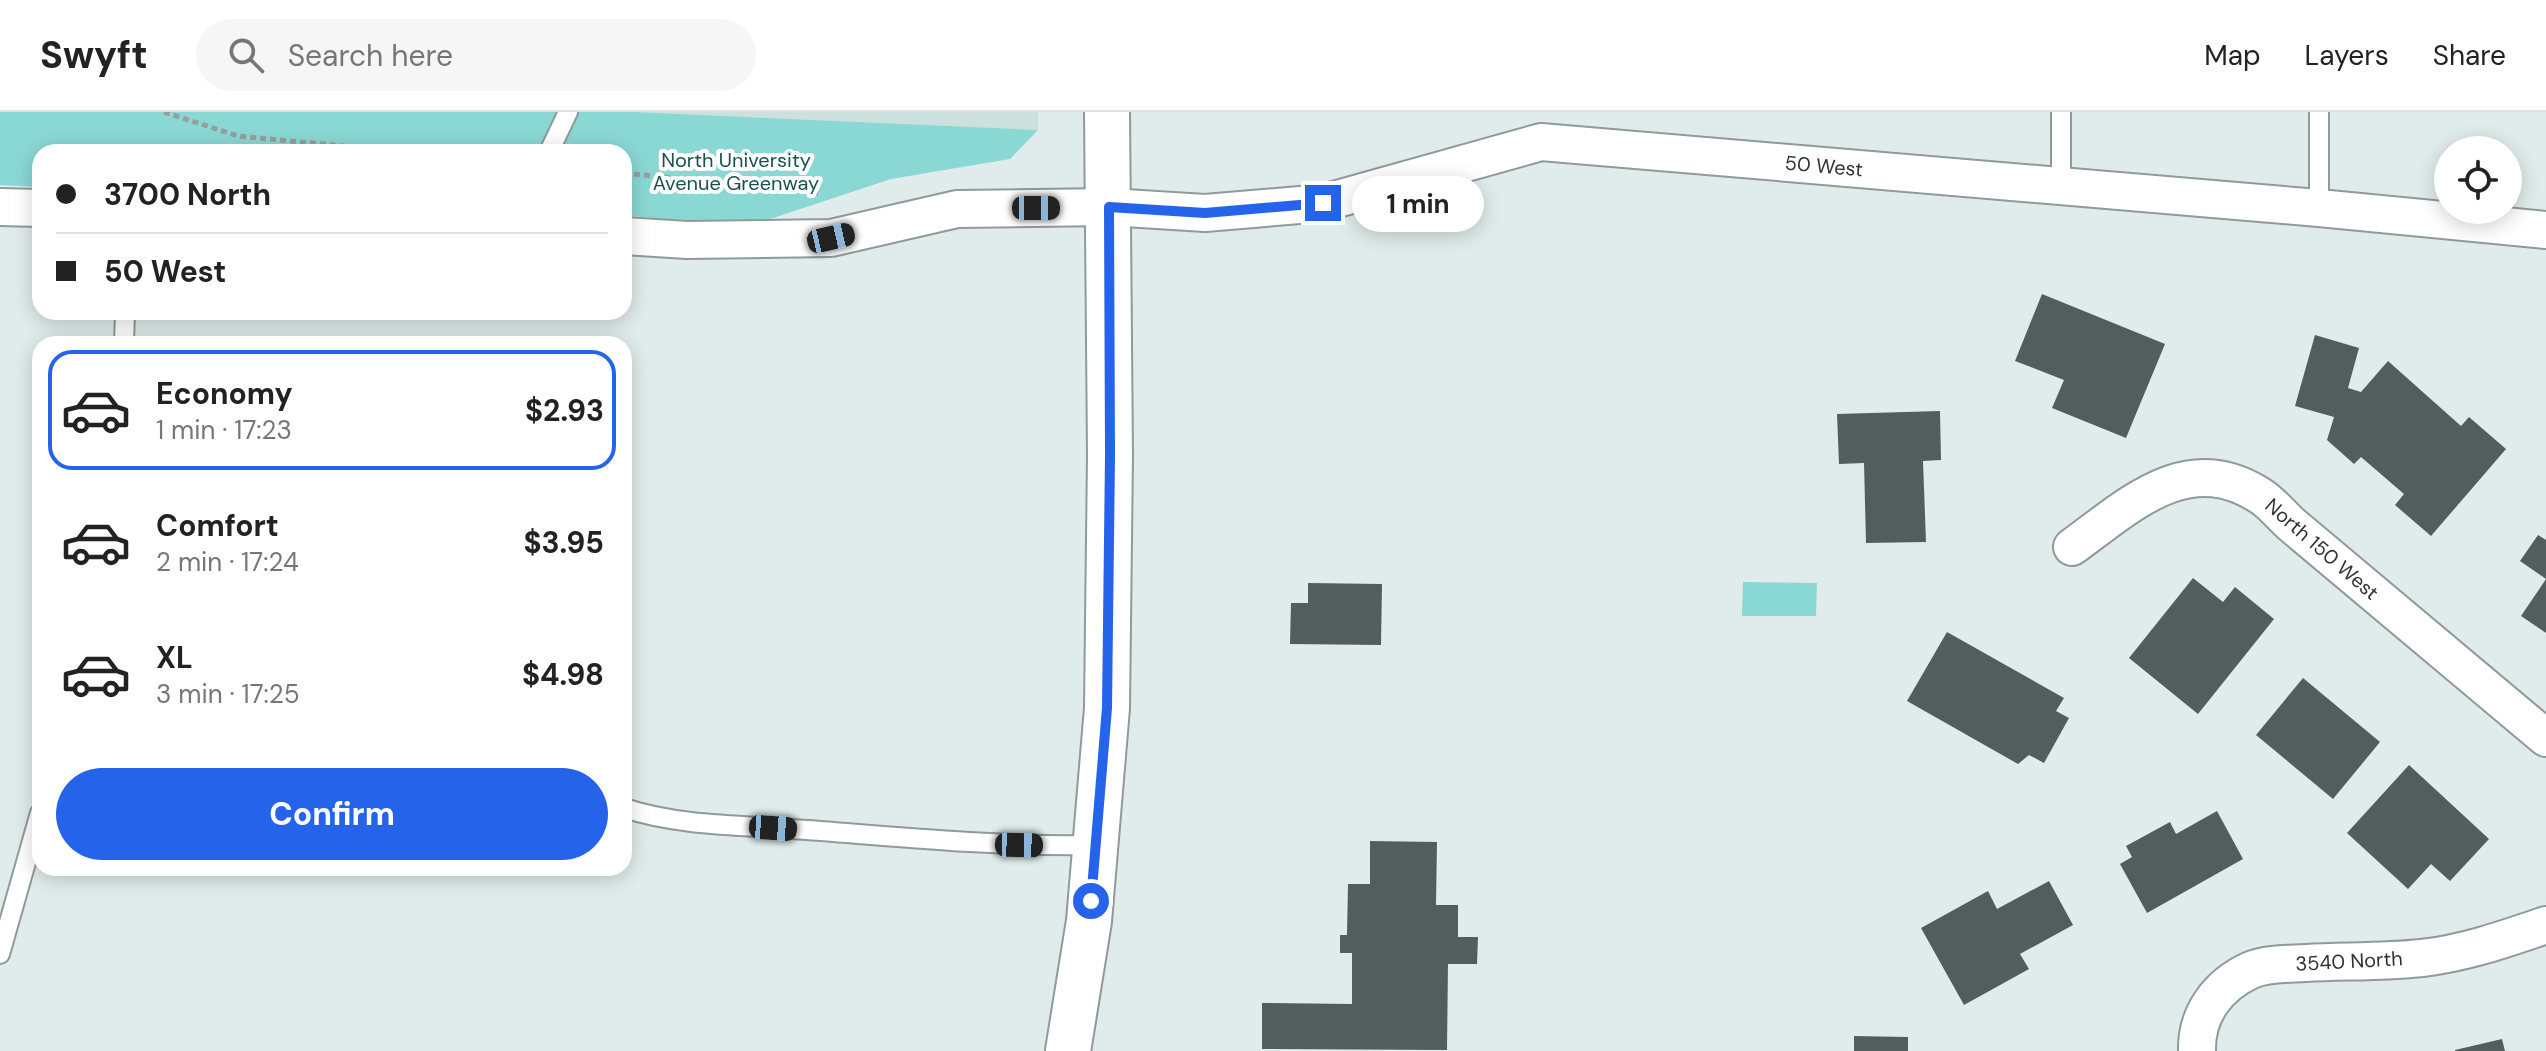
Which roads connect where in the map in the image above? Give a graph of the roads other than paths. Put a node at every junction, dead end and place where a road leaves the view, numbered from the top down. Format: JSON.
{"nodes":[{"id":1,"x":568,"y":112,"type":"edge"},
{"id":2,"x":1107,"y":112,"type":"edge"},
{"id":3,"x":2061,"y":112,"type":"edge"},
{"id":4,"x":2319,"y":112,"type":"edge"},
{"id":5,"x":553,"y":144,"type":"edge"},
{"id":6,"x":2061,"y":186,"type":"junction"},
{"id":7,"x":0,"y":207,"type":"edge"},
{"id":8,"x":1109,"y":207,"type":"junction"},
{"id":9,"x":32,"y":208,"type":"edge"},
{"id":10,"x":2319,"y":208,"type":"junction"},
{"id":11,"x":2546,"y":230,"type":"edge"},
{"id":12,"x":632,"y":237,"type":"edge"},
{"id":13,"x":2072,"y":547,"type":"dead end"},
{"id":14,"x":2546,"y":738,"type":"edge"},
{"id":15,"x":632,"y":810,"type":"edge"},
{"id":16,"x":32,"y":841,"type":"edge"},
{"id":17,"x":1095,"y":845,"type":"junction"},
{"id":18,"x":2546,"y":925,"type":"edge"},
{"id":19,"x":0,"y":954,"type":"edge"},
{"id":20,"x":1068,"y":1051,"type":"edge"},
{"id":21,"x":2197,"y":1051,"type":"edge"}],
"edges":[{"from":1,"to":5,"type":"lane"},
{"from":2,"to":8,"type":"main road"},
{"from":3,"to":6,"type":"lane"},
{"from":4,"to":10,"type":"lane"},
{"from":6,"to":8,"type":"street","name":"50 West"},
{"from":6,"to":10,"type":"street","name":"50 West"},
{"from":7,"to":9,"type":"street"},
{"from":8,"to":12,"type":"street","name":"50 West"},
{"from":8,"to":17,"type":"main road"},
{"from":10,"to":11,"type":"street","name":"50 West"},
{"from":13,"to":14,"type":"street","name":"North 150 West"},
{"from":15,"to":17,"type":"lane"},
{"from":16,"to":19,"type":"lane"},
{"from":17,"to":20,"type":"main road"},
{"from":18,"to":21,"type":"street","name":"3540 North"}]}
